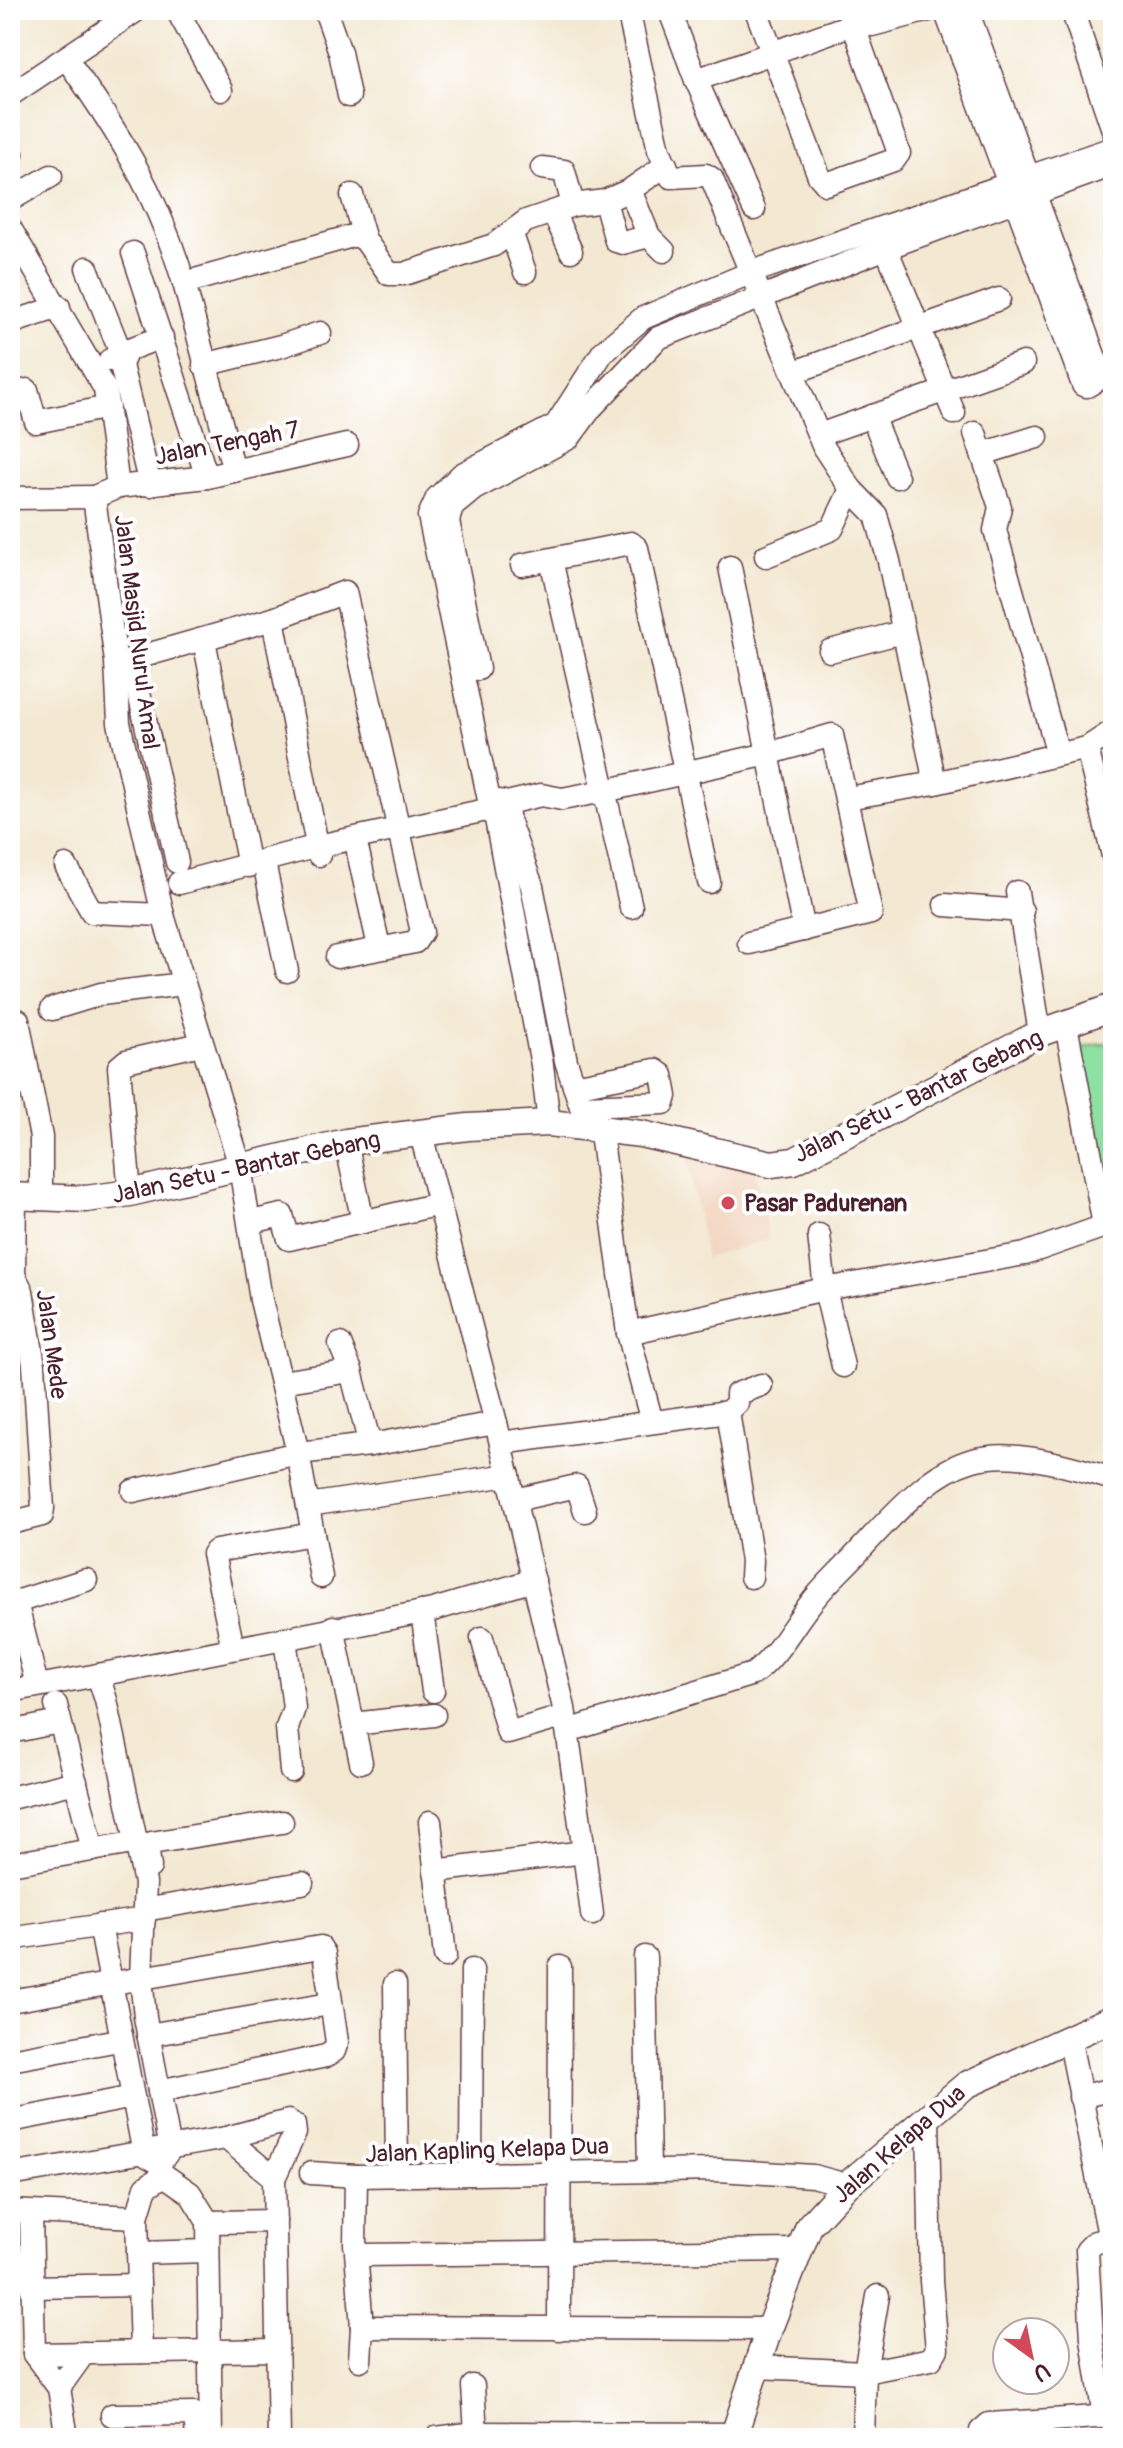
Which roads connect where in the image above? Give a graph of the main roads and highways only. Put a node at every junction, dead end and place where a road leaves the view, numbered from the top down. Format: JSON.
{"nodes":[{"id":1,"x":1113,"y":1007,"type":"edge"},
{"id":2,"x":12,"y":1196,"type":"edge"},
{"id":3,"x":1113,"y":2018,"type":"edge"},
{"id":4,"x":734,"y":2436,"type":"edge"}],
"edges":[{"from":1,"to":2,"type":"main road","name":"Jalan Setu - Bantar Gebang"},
{"from":3,"to":4,"type":"main road","name":"Jalan Kelapa Dua"}]}
